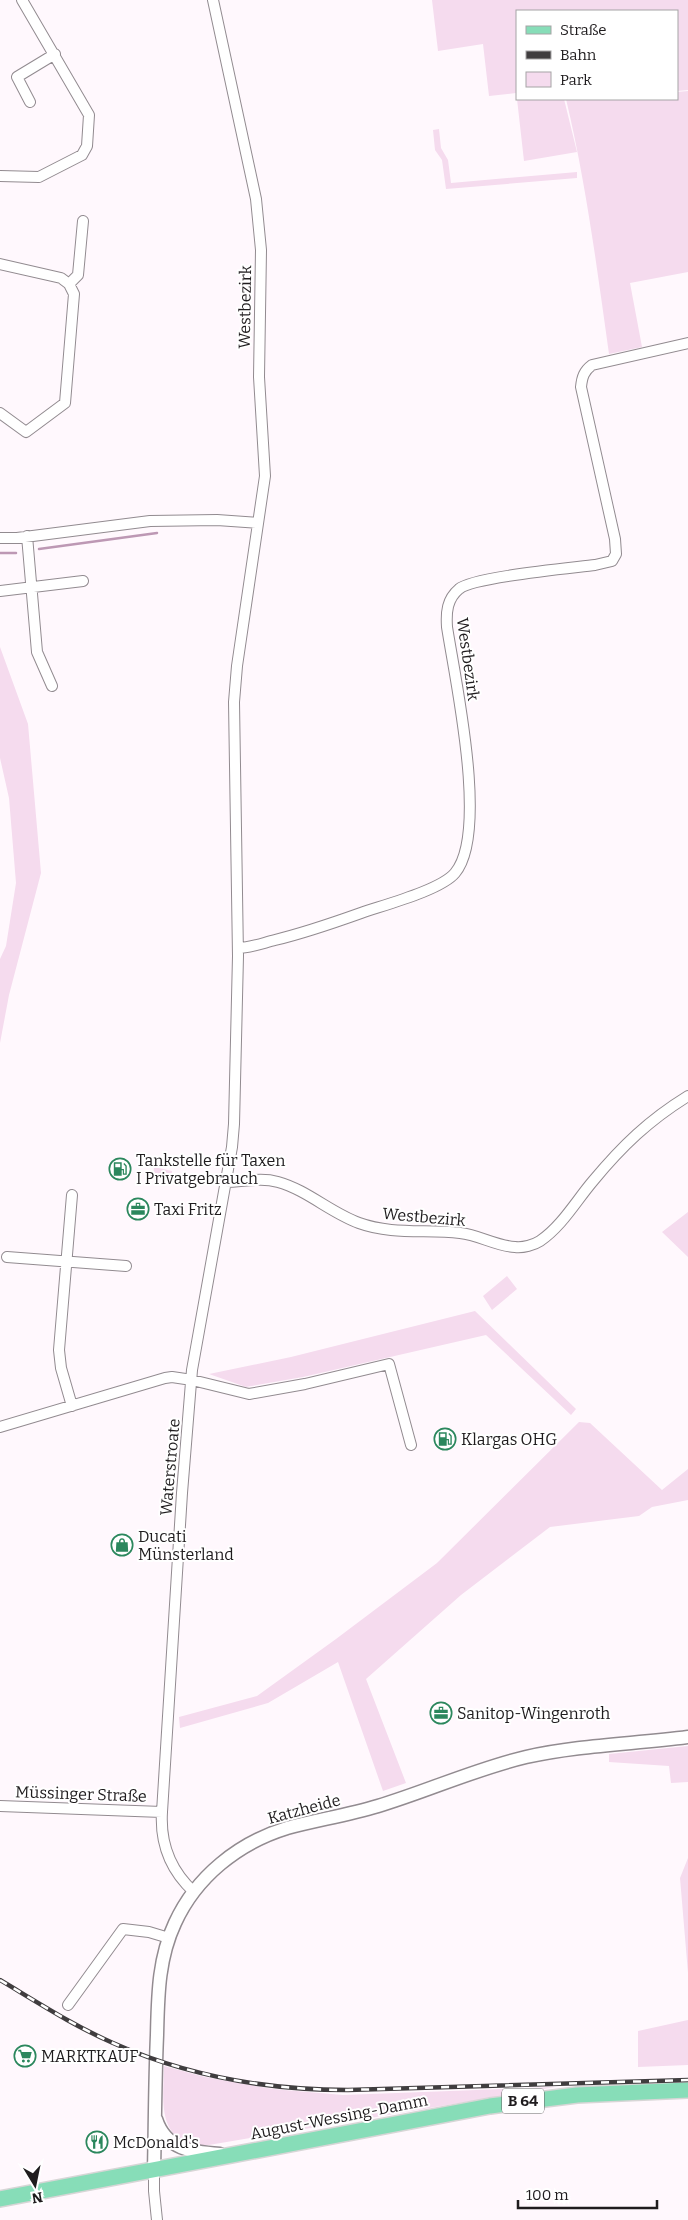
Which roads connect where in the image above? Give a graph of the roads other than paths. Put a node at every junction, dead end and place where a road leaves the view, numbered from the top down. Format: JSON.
{"nodes":[{"id":1,"x":22,"y":0,"type":"edge"},
{"id":2,"x":213,"y":0,"type":"edge"},
{"id":3,"x":55,"y":54,"type":"junction"},
{"id":4,"x":30,"y":102,"type":"dead end"},
{"id":5,"x":0,"y":176,"type":"edge"},
{"id":6,"x":83,"y":221,"type":"dead end"},
{"id":7,"x":0,"y":264,"type":"edge"},
{"id":8,"x":69,"y":284,"type":"junction"},
{"id":9,"x":688,"y":343,"type":"edge"},
{"id":10,"x":0,"y":413,"type":"edge"},
{"id":11,"x":258,"y":523,"type":"junction"},
{"id":12,"x":27,"y":536,"type":"junction"},
{"id":13,"x":0,"y":538,"type":"edge"},
{"id":14,"x":83,"y":581,"type":"dead end"},
{"id":15,"x":31,"y":588,"type":"junction"},
{"id":16,"x":0,"y":591,"type":"edge"},
{"id":17,"x":52,"y":686,"type":"dead end"},
{"id":18,"x":238,"y":948,"type":"junction"},
{"id":19,"x":688,"y":1096,"type":"edge"},
{"id":20,"x":225,"y":1182,"type":"junction"},
{"id":21,"x":72,"y":1195,"type":"dead end"},
{"id":22,"x":7,"y":1256,"type":"dead end"},
{"id":23,"x":67,"y":1260,"type":"junction"},
{"id":24,"x":126,"y":1266,"type":"dead end"},
{"id":25,"x":192,"y":1380,"type":"junction"},
{"id":26,"x":72,"y":1406,"type":"junction"},
{"id":27,"x":0,"y":1427,"type":"edge"},
{"id":28,"x":411,"y":1445,"type":"dead end"},
{"id":29,"x":688,"y":1737,"type":"edge"},
{"id":30,"x":0,"y":1806,"type":"edge"},
{"id":31,"x":162,"y":1812,"type":"junction"},
{"id":32,"x":194,"y":1892,"type":"junction"},
{"id":33,"x":169,"y":1938,"type":"junction"},
{"id":34,"x":68,"y":2005,"type":"dead end"},
{"id":35,"x":688,"y":2090,"type":"edge"},
{"id":36,"x":155,"y":2117,"type":"junction"},
{"id":37,"x":235,"y":2155,"type":"junction"},
{"id":38,"x":154,"y":2170,"type":"junction"},
{"id":39,"x":0,"y":2194,"type":"edge"},
{"id":40,"x":30,"y":2194,"type":"junction"},
{"id":41,"x":0,"y":2199,"type":"edge"},
{"id":42,"x":157,"y":2220,"type":"edge"}],
"edges":[{"from":1,"to":3,"type":"street"},
{"from":2,"to":11,"type":"street","name":"Westbezirk"},
{"from":3,"to":4,"type":"street"},
{"from":3,"to":5,"type":"street"},
{"from":6,"to":8,"type":"street"},
{"from":7,"to":8,"type":"street"},
{"from":8,"to":10,"type":"street"},
{"from":9,"to":18,"type":"street","name":"Westbezirk"},
{"from":11,"to":12,"type":"street"},
{"from":11,"to":18,"type":"street","name":"Westbezirk"},
{"from":12,"to":13,"type":"street"},
{"from":12,"to":15,"type":"street"},
{"from":14,"to":15,"type":"street"},
{"from":15,"to":16,"type":"street"},
{"from":15,"to":17,"type":"street"},
{"from":18,"to":20,"type":"street","name":"Westbezirk"},
{"from":19,"to":20,"type":"street","name":"Westbezirk"},
{"from":20,"to":25,"type":"street","name":"Westbezirk"},
{"from":21,"to":23,"type":"street"},
{"from":22,"to":23,"type":"street"},
{"from":23,"to":24,"type":"street"},
{"from":23,"to":26,"type":"street"},
{"from":25,"to":26,"type":"street"},
{"from":25,"to":28,"type":"street"},
{"from":25,"to":31,"type":"street","name":"Waterstroate"},
{"from":26,"to":27,"type":"street"},
{"from":29,"to":32,"type":"street","name":"Katzheide"},
{"from":30,"to":31,"type":"street","name":"Müssinger Straße"},
{"from":31,"to":32,"type":"street","name":"Waterstroate"},
{"from":32,"to":33,"type":"street","name":"Katzheide"},
{"from":33,"to":34,"type":"street"},
{"from":33,"to":36,"type":"street","name":"Katzheide"},
{"from":35,"to":37,"type":"main road","name":"August-Wessing-Damm","number":"B 64"},
{"from":36,"to":37,"type":"street"},
{"from":36,"to":38,"type":"street","name":"Katzheide"},
{"from":37,"to":38,"type":"main road","name":"August-Wessing-Damm","number":"B 64"},
{"from":38,"to":40,"type":"main road","name":"August-Wessing-Damm","number":"B 64"},
{"from":38,"to":42,"type":"street"},
{"from":39,"to":40,"type":"street"},
{"from":40,"to":41,"type":"main road","name":"August-Wessing-Damm","number":"B 64"}]}
